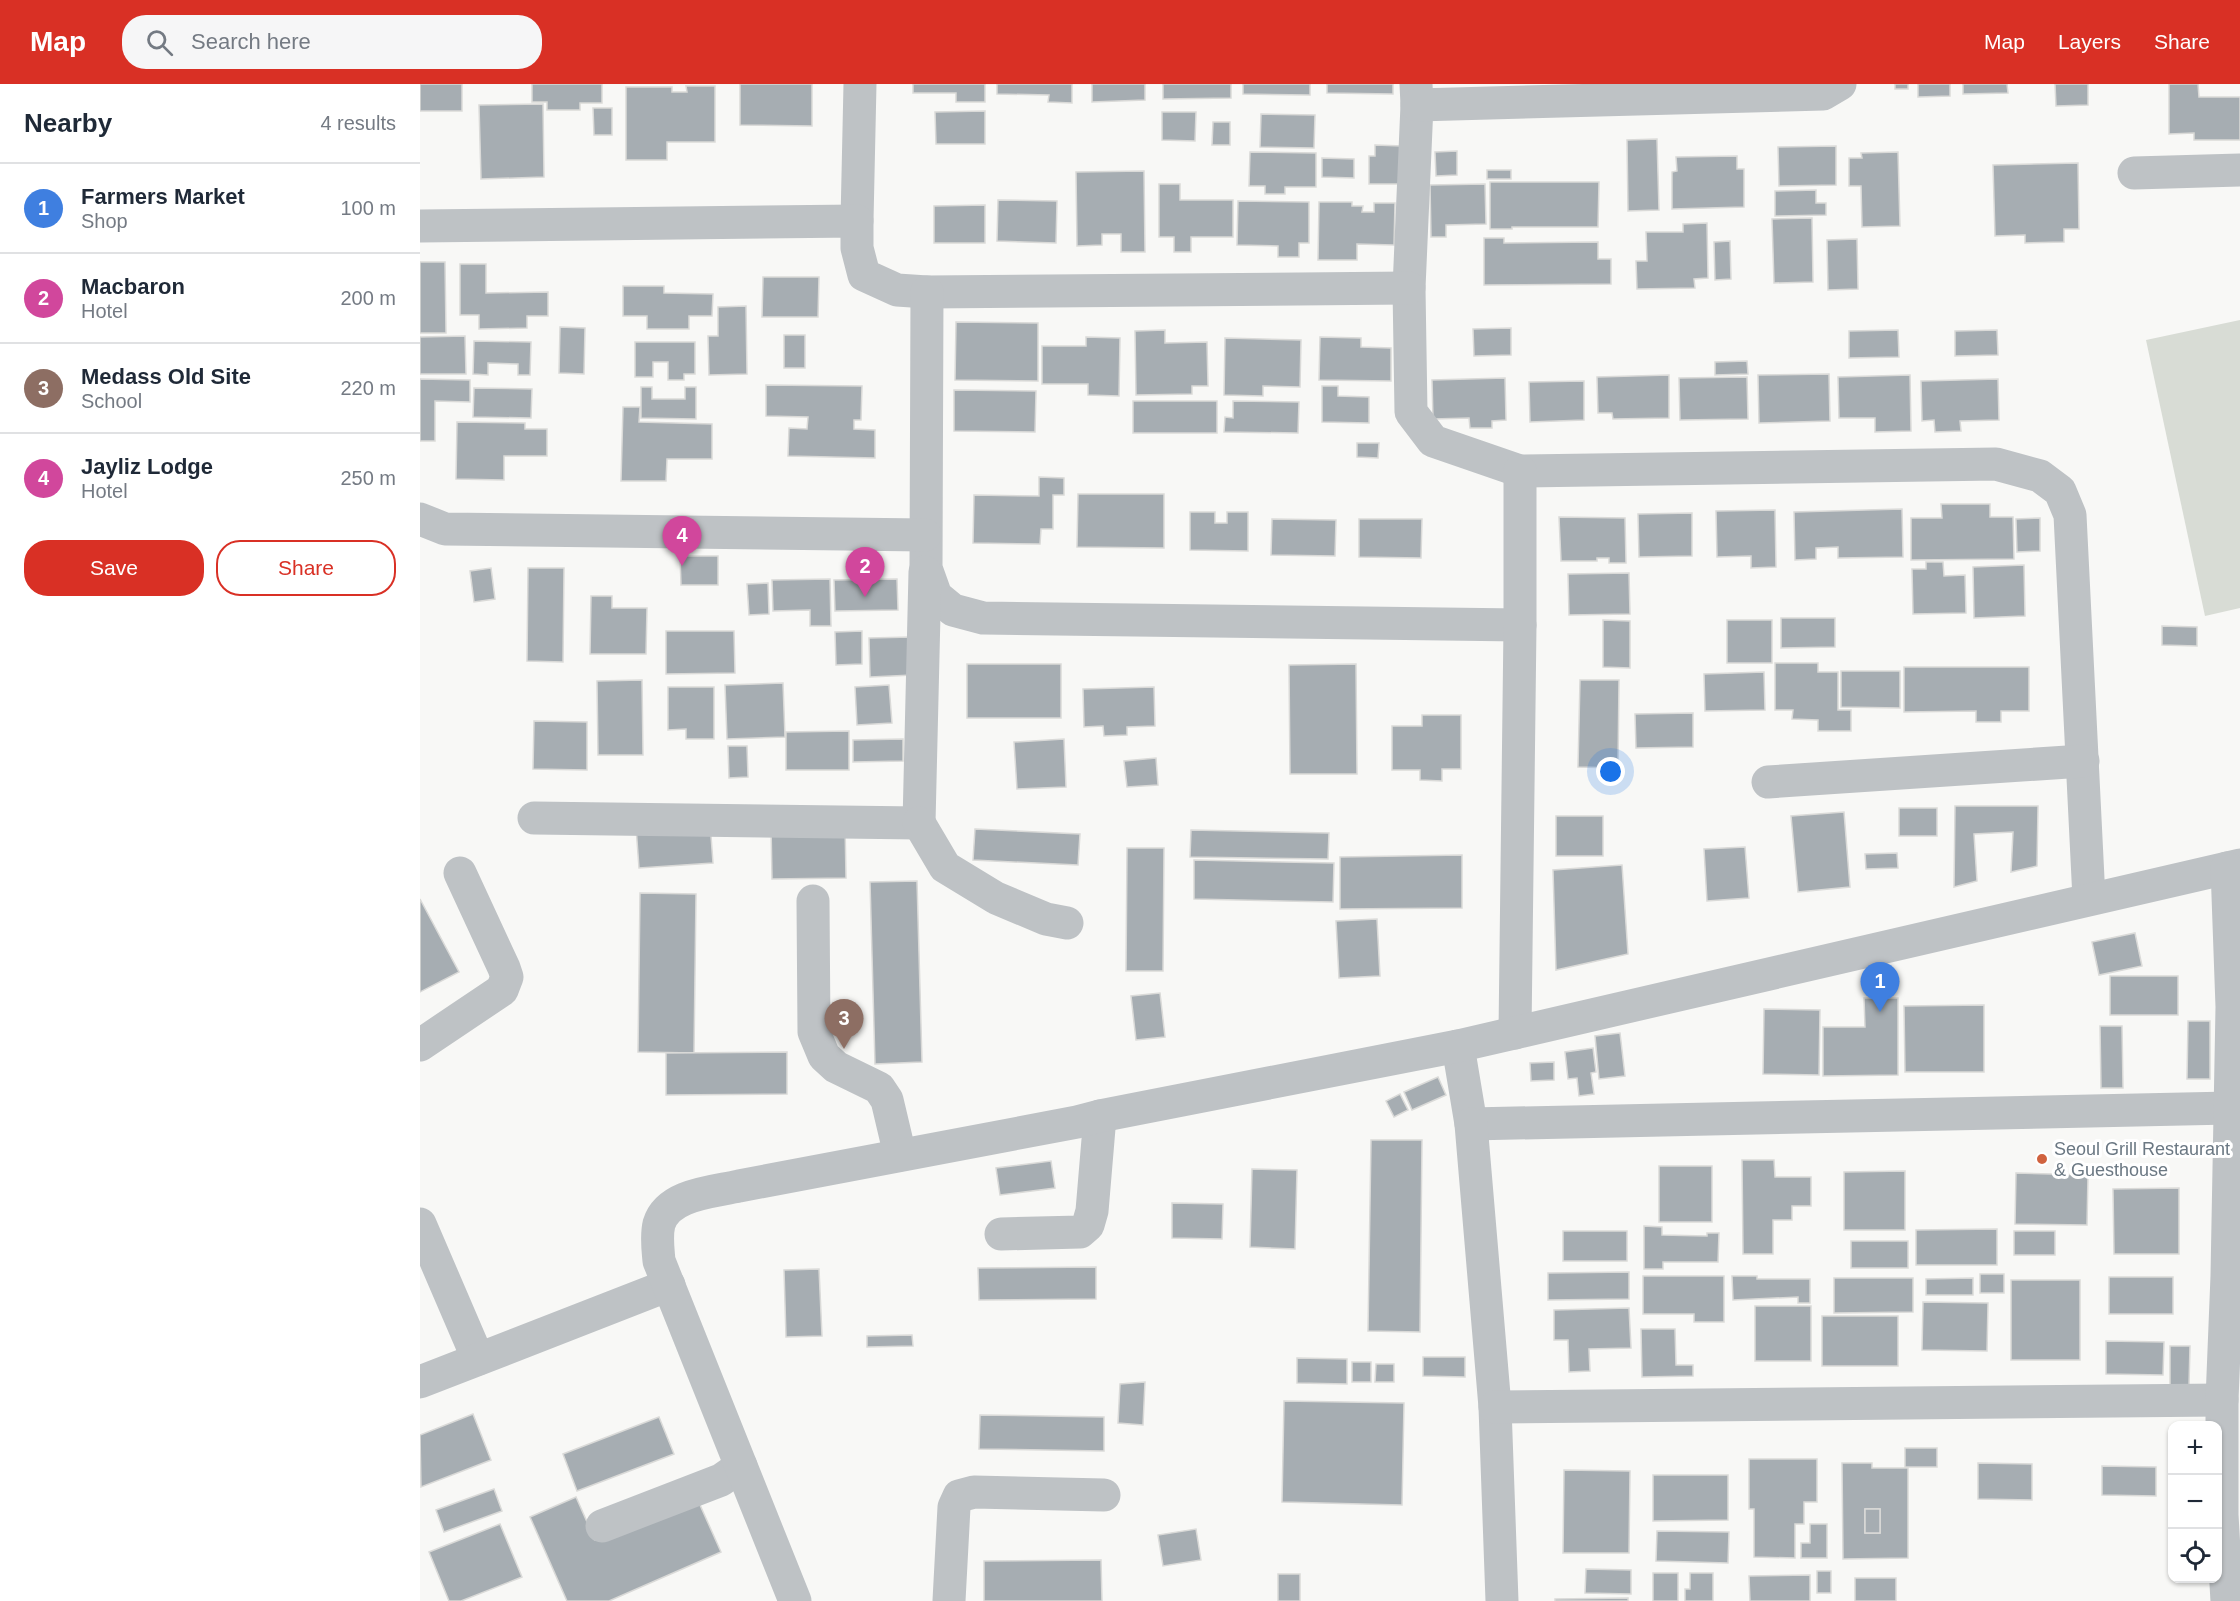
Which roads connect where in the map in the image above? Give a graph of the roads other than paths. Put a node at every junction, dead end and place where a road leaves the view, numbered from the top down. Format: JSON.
{"nodes":[{"id":1,"x":860,"y":84,"type":"edge"},
{"id":2,"x":1840,"y":84,"type":"edge"},
{"id":3,"x":1416,"y":94,"type":"edge"},
{"id":4,"x":2240,"y":170,"type":"edge"},
{"id":5,"x":2134,"y":173,"type":"dead end"},
{"id":6,"x":857,"y":221,"type":"junction"},
{"id":7,"x":420,"y":226,"type":"edge"},
{"id":8,"x":1409,"y":288,"type":"junction"},
{"id":9,"x":927,"y":292,"type":"junction"},
{"id":10,"x":1520,"y":471,"type":"junction"},
{"id":11,"x":420,"y":519,"type":"edge"},
{"id":12,"x":925,"y":535,"type":"junction"},
{"id":13,"x":926,"y":568,"type":"junction"},
{"id":14,"x":1520,"y":625,"type":"junction"},
{"id":15,"x":2083,"y":761,"type":"junction"},
{"id":16,"x":1768,"y":782,"type":"dead end"},
{"id":17,"x":534,"y":818,"type":"dead end"},
{"id":18,"x":919,"y":823,"type":"junction"},
{"id":19,"x":2234,"y":866,"type":"edge"},
{"id":20,"x":460,"y":873,"type":"dead end"},
{"id":21,"x":2088,"y":899,"type":"junction"},
{"id":22,"x":813,"y":902,"type":"dead end"},
{"id":23,"x":1067,"y":923,"type":"dead end"},
{"id":24,"x":2236,"y":1007,"type":"edge"},
{"id":25,"x":1515,"y":1033,"type":"junction"},
{"id":26,"x":420,"y":1045,"type":"edge"},
{"id":27,"x":1458,"y":1046,"type":"junction"},
{"id":28,"x":2230,"y":1108,"type":"junction"},
{"id":29,"x":1100,"y":1116,"type":"junction"},
{"id":30,"x":1471,"y":1124,"type":"junction"},
{"id":31,"x":900,"y":1155,"type":"junction"},
{"id":32,"x":420,"y":1224,"type":"edge"},
{"id":33,"x":1001,"y":1234,"type":"dead end"},
{"id":34,"x":2234,"y":1276,"type":"edge"},
{"id":35,"x":669,"y":1285,"type":"junction"},
{"id":36,"x":478,"y":1359,"type":"junction"},
{"id":37,"x":420,"y":1382,"type":"edge"},
{"id":38,"x":2222,"y":1400,"type":"junction"},
{"id":39,"x":1495,"y":1407,"type":"junction"},
{"id":40,"x":741,"y":1466,"type":"junction"},
{"id":41,"x":1104,"y":1495,"type":"dead end"},
{"id":42,"x":2231,"y":1515,"type":"edge"},
{"id":43,"x":602,"y":1526,"type":"dead end"},
{"id":44,"x":795,"y":1601,"type":"edge"},
{"id":45,"x":949,"y":1601,"type":"edge"},
{"id":46,"x":1502,"y":1601,"type":"edge"},
{"id":47,"x":2227,"y":1601,"type":"edge"}],
"edges":[{"from":1,"to":6,"type":"street"},
{"from":2,"to":3,"type":"street"},
{"from":3,"to":8,"type":"street"},
{"from":4,"to":5,"type":"street"},
{"from":6,"to":7,"type":"street"},
{"from":6,"to":9,"type":"street"},
{"from":8,"to":9,"type":"street"},
{"from":8,"to":10,"type":"street"},
{"from":9,"to":12,"type":"street"},
{"from":10,"to":14,"type":"street"},
{"from":10,"to":15,"type":"street"},
{"from":11,"to":12,"type":"street"},
{"from":12,"to":13,"type":"street"},
{"from":13,"to":14,"type":"street"},
{"from":13,"to":18,"type":"street"},
{"from":14,"to":25,"type":"street"},
{"from":15,"to":16,"type":"street"},
{"from":15,"to":21,"type":"street"},
{"from":17,"to":18,"type":"street"},
{"from":18,"to":23,"type":"street"},
{"from":19,"to":21,"type":"street"},
{"from":19,"to":24,"type":"street"},
{"from":20,"to":26,"type":"street"},
{"from":21,"to":25,"type":"street"},
{"from":22,"to":31,"type":"street"},
{"from":24,"to":28,"type":"street"},
{"from":25,"to":27,"type":"street"},
{"from":27,"to":29,"type":"street"},
{"from":27,"to":30,"type":"street"},
{"from":28,"to":30,"type":"street"},
{"from":28,"to":34,"type":"street"},
{"from":29,"to":31,"type":"street"},
{"from":29,"to":33,"type":"street"},
{"from":30,"to":39,"type":"street"},
{"from":31,"to":35,"type":"street"},
{"from":32,"to":36,"type":"street"},
{"from":34,"to":38,"type":"street"},
{"from":35,"to":36,"type":"street"},
{"from":35,"to":40,"type":"street"},
{"from":36,"to":37,"type":"street"},
{"from":38,"to":39,"type":"street"},
{"from":38,"to":42,"type":"street"},
{"from":39,"to":46,"type":"street"},
{"from":40,"to":43,"type":"street"},
{"from":40,"to":44,"type":"street"},
{"from":41,"to":45,"type":"street"},
{"from":42,"to":47,"type":"street"}]}
